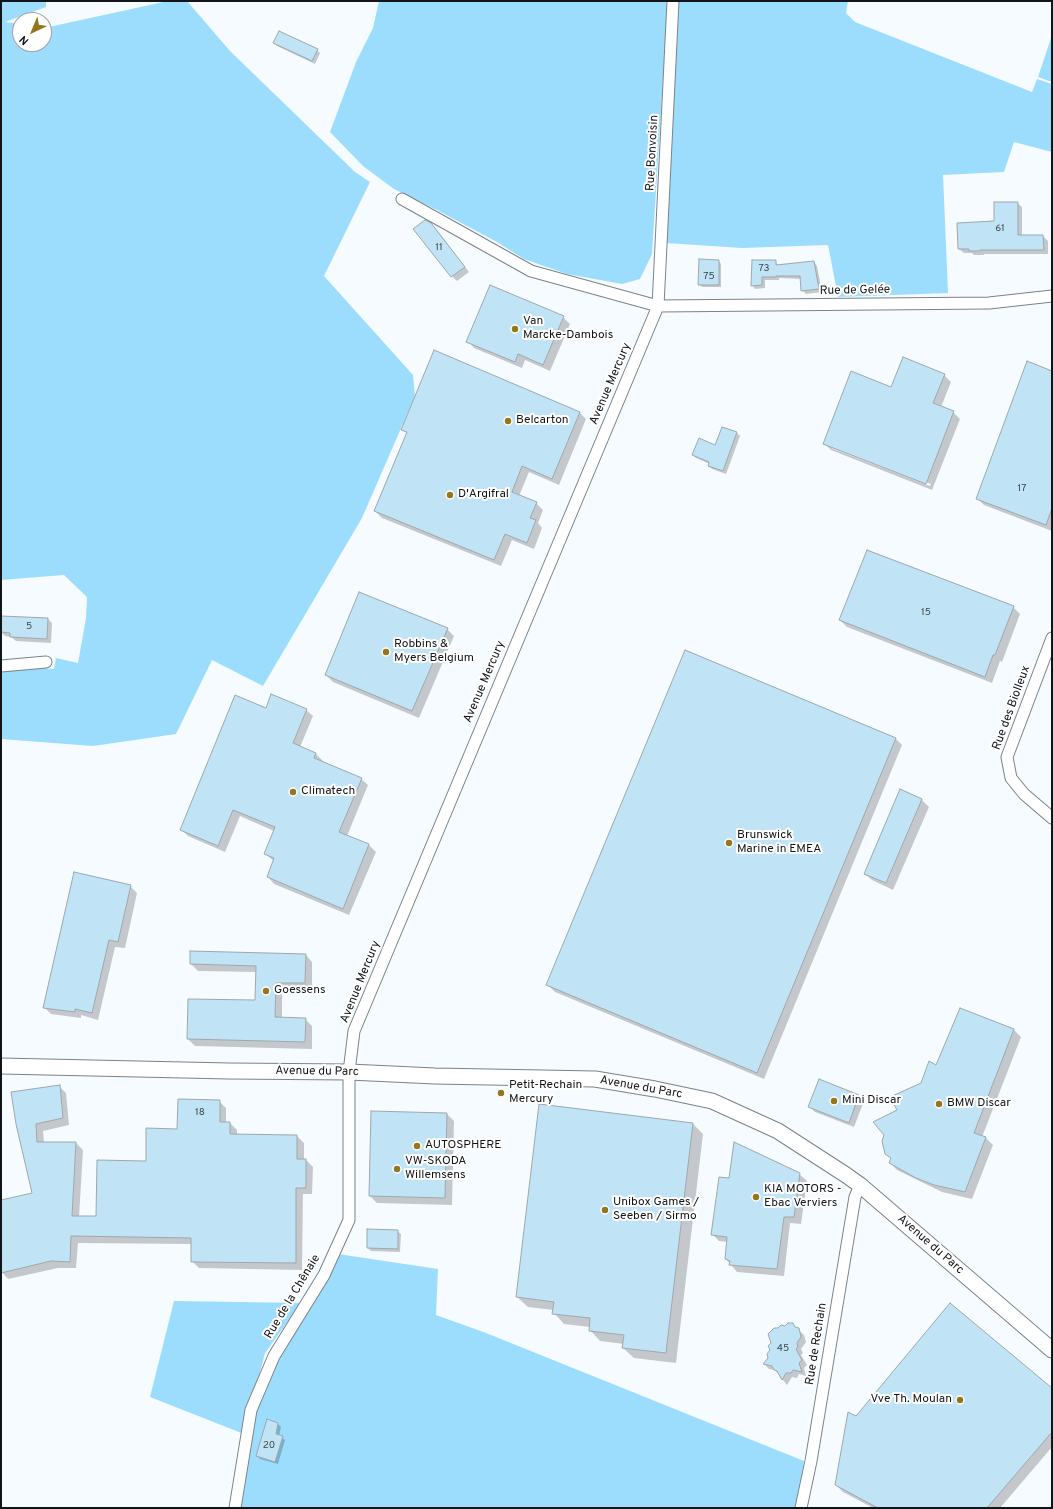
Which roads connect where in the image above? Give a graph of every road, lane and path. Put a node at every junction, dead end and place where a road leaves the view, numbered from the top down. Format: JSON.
{"nodes":[{"id":1,"x":674,"y":1,"type":"edge"},
{"id":2,"x":402,"y":199,"type":"dead end"},
{"id":3,"x":1052,"y":296,"type":"edge"},
{"id":4,"x":658,"y":306,"type":"junction"},
{"id":5,"x":1052,"y":638,"type":"edge"},
{"id":6,"x":46,"y":662,"type":"dead end"},
{"id":7,"x":1,"y":666,"type":"edge"},
{"id":8,"x":1052,"y":818,"type":"edge"},
{"id":9,"x":1,"y":1066,"type":"edge"},
{"id":10,"x":349,"y":1072,"type":"junction"},
{"id":11,"x":860,"y":1185,"type":"junction"},
{"id":12,"x":1052,"y":1350,"type":"edge"},
{"id":13,"x":234,"y":1508,"type":"edge"},
{"id":14,"x":801,"y":1508,"type":"edge"}],
"edges":[{"from":1,"to":4,"type":"street","name":"Rue Bonvoisin"},
{"from":2,"to":4,"type":"street","name":"Rue de Gelée"},
{"from":3,"to":4,"type":"street","name":"Rue de Gelée"},
{"from":4,"to":10,"type":"street","name":"Avenue Mercury"},
{"from":5,"to":8,"type":"street","name":"Rue des Biolleux"},
{"from":6,"to":7,"type":"street"},
{"from":9,"to":10,"type":"street","name":"Avenue du Parc"},
{"from":10,"to":11,"type":"street","name":"Avenue du Parc"},
{"from":10,"to":13,"type":"street","name":"Rue de la Chênaie"},
{"from":11,"to":12,"type":"street","name":"Avenue du Parc"},
{"from":11,"to":14,"type":"street","name":"Rue de Rechain"}]}
